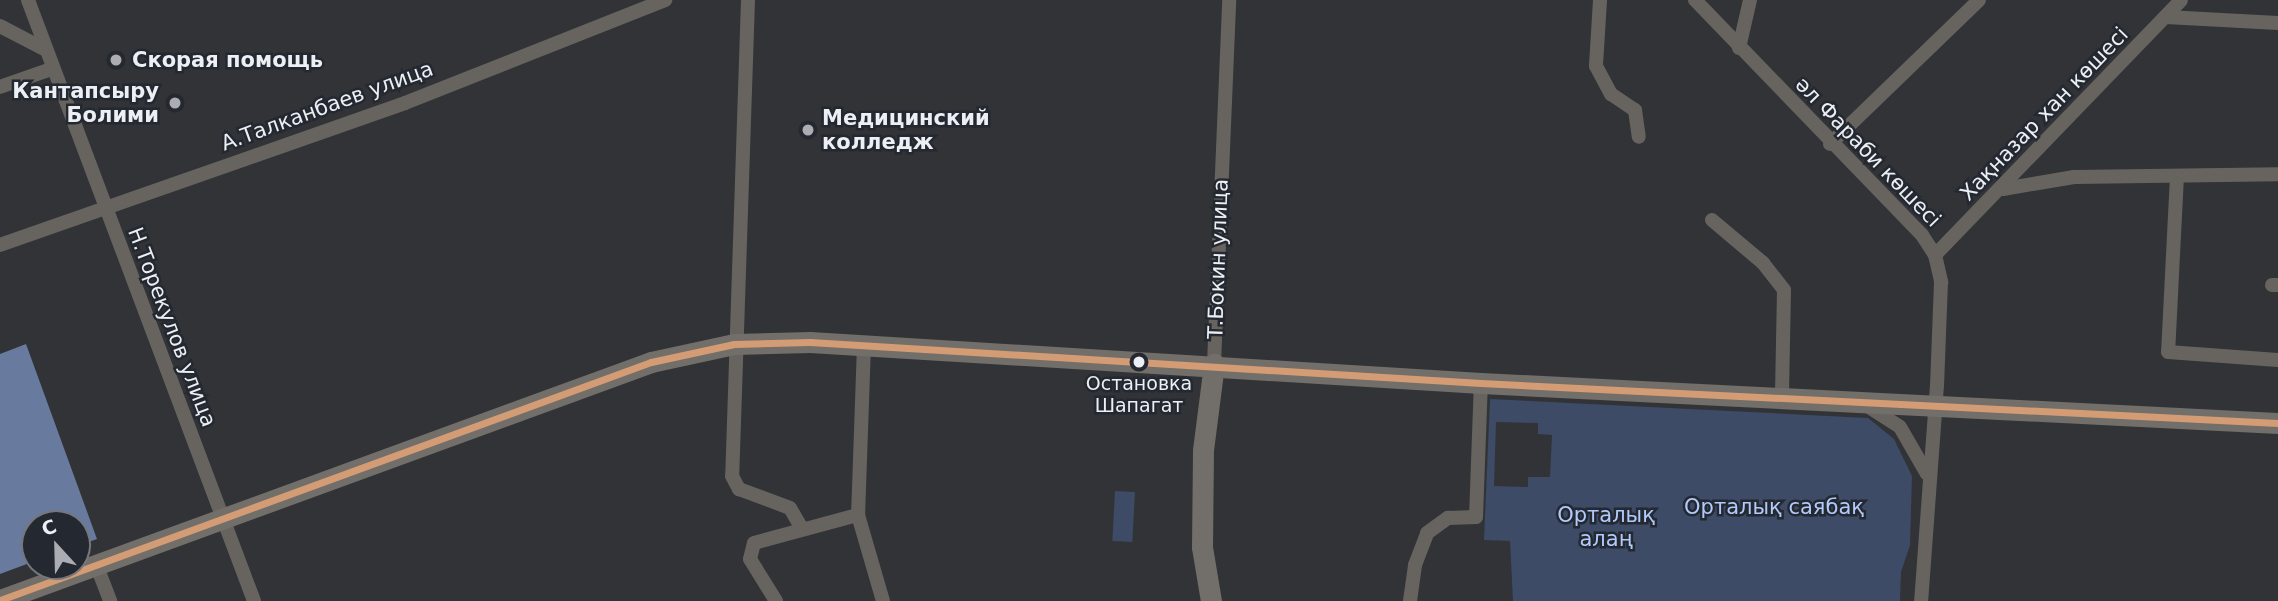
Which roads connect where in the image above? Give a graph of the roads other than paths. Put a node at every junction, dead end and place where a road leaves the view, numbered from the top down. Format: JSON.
{"nodes":[{"id":1,"x":28,"y":0,"type":"edge"},
{"id":2,"x":665,"y":0,"type":"edge"},
{"id":3,"x":748,"y":0,"type":"edge"},
{"id":4,"x":1229,"y":0,"type":"edge"},
{"id":5,"x":1600,"y":0,"type":"edge"},
{"id":6,"x":1695,"y":0,"type":"edge"},
{"id":7,"x":1750,"y":0,"type":"edge"},
{"id":8,"x":1979,"y":0,"type":"edge"},
{"id":9,"x":2181,"y":0,"type":"edge"},
{"id":10,"x":2166,"y":17,"type":"junction"},
{"id":11,"x":2278,"y":23,"type":"edge"},
{"id":12,"x":0,"y":26,"type":"edge"},
{"id":13,"x":1739,"y":48,"type":"junction"},
{"id":14,"x":44,"y":49,"type":"junction"},
{"id":15,"x":51,"y":69,"type":"junction"},
{"id":16,"x":0,"y":87,"type":"edge"},
{"id":17,"x":1639,"y":137,"type":"dead end"},
{"id":18,"x":1830,"y":144,"type":"junction"},
{"id":19,"x":2278,"y":174,"type":"edge"},
{"id":20,"x":2177,"y":176,"type":"junction"},
{"id":21,"x":2003,"y":189,"type":"junction"},
{"id":22,"x":103,"y":207,"type":"junction"},
{"id":23,"x":1712,"y":220,"type":"dead end"},
{"id":24,"x":0,"y":245,"type":"edge"},
{"id":25,"x":1936,"y":255,"type":"junction"},
{"id":26,"x":734,"y":344,"type":"junction"},
{"id":27,"x":864,"y":345,"type":"junction"},
{"id":28,"x":2278,"y":360,"type":"edge"},
{"id":29,"x":1214,"y":364,"type":"junction"},
{"id":30,"x":1481,"y":383,"type":"junction"},
{"id":31,"x":1782,"y":397,"type":"junction"},
{"id":32,"x":1852,"y":400,"type":"junction"},
{"id":33,"x":1936,"y":404,"type":"junction"},
{"id":34,"x":2278,"y":423,"type":"edge"},
{"id":35,"x":1928,"y":477,"type":"junction"},
{"id":36,"x":858,"y":515,"type":"junction"},
{"id":37,"x":223,"y":517,"type":"junction"},
{"id":38,"x":802,"y":529,"type":"junction"},
{"id":39,"x":96,"y":564,"type":"junction"},
{"id":40,"x":0,"y":600,"type":"edge"},
{"id":41,"x":110,"y":601,"type":"edge"},
{"id":42,"x":254,"y":601,"type":"edge"},
{"id":43,"x":776,"y":601,"type":"edge"},
{"id":44,"x":883,"y":601,"type":"edge"},
{"id":45,"x":1212,"y":601,"type":"edge"},
{"id":46,"x":1410,"y":601,"type":"edge"},
{"id":47,"x":1921,"y":601,"type":"edge"}],
"edges":[{"from":1,"to":14,"type":"street","name":"Н.Торекулов улица"},
{"from":2,"to":22,"type":"street","name":"А.Талканбаев улица"},
{"from":3,"to":26,"type":"street"},
{"from":4,"to":29,"type":"street","name":"Т.Бокин улица"},
{"from":5,"to":17,"type":"street"},
{"from":6,"to":13,"type":"street","name":"әл Фараби көшесі"},
{"from":7,"to":13,"type":"street"},
{"from":8,"to":18,"type":"street"},
{"from":9,"to":10,"type":"street","name":"Хақназар хан көшесі"},
{"from":10,"to":11,"type":"street"},
{"from":10,"to":21,"type":"street","name":"Хақназар хан көшесі"},
{"from":12,"to":14,"type":"street"},
{"from":13,"to":18,"type":"street","name":"әл Фараби көшесі"},
{"from":14,"to":15,"type":"street","name":"Н.Торекулов улица"},
{"from":15,"to":16,"type":"street"},
{"from":15,"to":22,"type":"street","name":"Н.Торекулов улица"},
{"from":18,"to":25,"type":"street","name":"әл Фараби көшесі"},
{"from":19,"to":20,"type":"street"},
{"from":20,"to":21,"type":"street"},
{"from":20,"to":28,"type":"street"},
{"from":21,"to":25,"type":"street","name":"Хақназар хан көшесі"},
{"from":22,"to":24,"type":"street","name":"А.Талканбаев улица"},
{"from":22,"to":37,"type":"street","name":"Н.Торекулов улица"},
{"from":23,"to":31,"type":"street"},
{"from":25,"to":33,"type":"street","name":"әл Фараби көшесі"},
{"from":26,"to":27,"type":"main road"},
{"from":26,"to":37,"type":"main road"},
{"from":26,"to":38,"type":"street"},
{"from":27,"to":29,"type":"main road"},
{"from":27,"to":36,"type":"street"},
{"from":29,"to":30,"type":"main road"},
{"from":29,"to":45,"type":"main road","name":"Т.Бокин улица"},
{"from":30,"to":31,"type":"main road"},
{"from":30,"to":46,"type":"street"},
{"from":31,"to":32,"type":"main road"},
{"from":32,"to":33,"type":"main road"},
{"from":32,"to":35,"type":"street"},
{"from":33,"to":34,"type":"main road"},
{"from":33,"to":35,"type":"street","name":"әл Фараби көшесі"},
{"from":35,"to":47,"type":"street","name":"әл Фараби көшесі"},
{"from":36,"to":38,"type":"street"},
{"from":36,"to":44,"type":"street"},
{"from":37,"to":39,"type":"main road"},
{"from":37,"to":42,"type":"street","name":"Н.Торекулов улица"},
{"from":38,"to":43,"type":"street"},
{"from":39,"to":40,"type":"main road"},
{"from":39,"to":41,"type":"street"}]}
